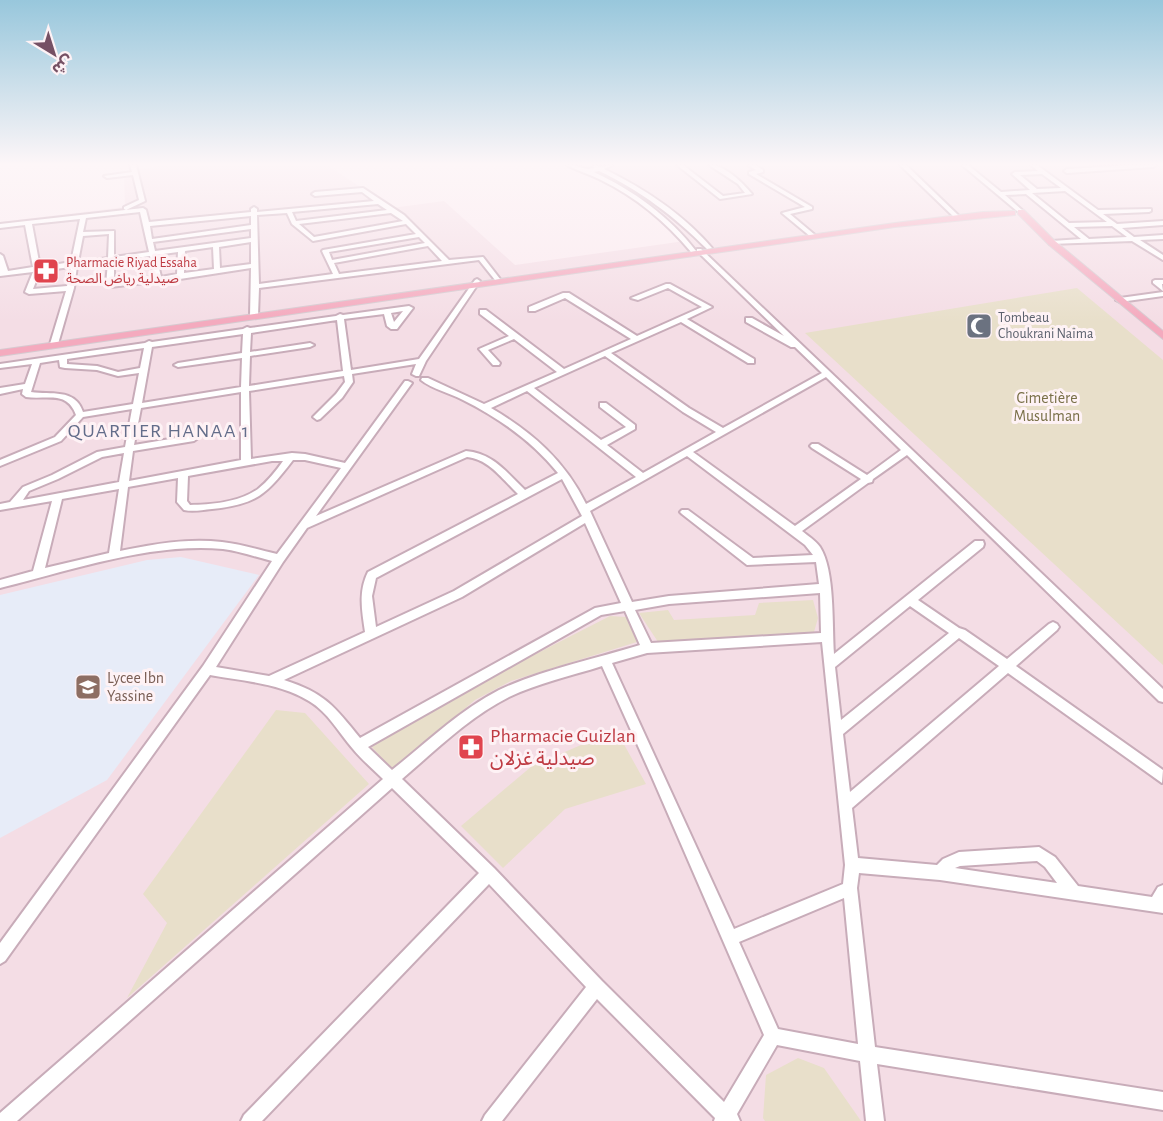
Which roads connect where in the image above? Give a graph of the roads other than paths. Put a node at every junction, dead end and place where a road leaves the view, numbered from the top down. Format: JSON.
{"nodes":[{"id":1,"x":80,"y":217,"type":"edge"},
{"id":2,"x":83,"y":217,"type":"edge"},
{"id":3,"x":145,"y":217,"type":"edge"},
{"id":4,"x":195,"y":217,"type":"edge"},
{"id":5,"x":254,"y":217,"type":"edge"},
{"id":6,"x":292,"y":217,"type":"edge"},
{"id":7,"x":340,"y":217,"type":"edge"},
{"id":8,"x":403,"y":217,"type":"edge"},
{"id":9,"x":662,"y":217,"type":"edge"},
{"id":10,"x":679,"y":217,"type":"edge"},
{"id":11,"x":789,"y":217,"type":"edge"},
{"id":12,"x":946,"y":217,"type":"edge"},
{"id":13,"x":1022,"y":217,"type":"edge"},
{"id":14,"x":1057,"y":217,"type":"edge"},
{"id":15,"x":1105,"y":217,"type":"edge"},
{"id":16,"x":28,"y":222,"type":"junction"},
{"id":17,"x":408,"y":222,"type":"junction"},
{"id":18,"x":294,"y":223,"type":"junction"},
{"id":19,"x":1163,"y":223,"type":"edge"},
{"id":20,"x":147,"y":224,"type":"junction"},
{"id":21,"x":1066,"y":225,"type":"junction"},
{"id":22,"x":1116,"y":225,"type":"junction"},
{"id":23,"x":0,"y":226,"type":"edge"},
{"id":24,"x":253,"y":227,"type":"junction"},
{"id":25,"x":81,"y":234,"type":"junction"},
{"id":26,"x":812,"y":235,"type":"junction"},
{"id":27,"x":421,"y":236,"type":"junction"},
{"id":28,"x":1132,"y":238,"type":"junction"},
{"id":29,"x":1162,"y":238,"type":"edge"},
{"id":30,"x":254,"y":240,"type":"junction"},
{"id":31,"x":1086,"y":240,"type":"junction"},
{"id":32,"x":150,"y":241,"type":"junction"},
{"id":33,"x":1052,"y":243,"type":"junction"},
{"id":34,"x":429,"y":244,"type":"junction"},
{"id":35,"x":216,"y":245,"type":"junction"},
{"id":36,"x":182,"y":249,"type":"junction"},
{"id":37,"x":700,"y":250,"type":"junction"},
{"id":38,"x":153,"y":252,"type":"junction"},
{"id":39,"x":0,"y":256,"type":"edge"},
{"id":40,"x":112,"y":258,"type":"junction"},
{"id":41,"x":1163,"y":258,"type":"edge"},
{"id":42,"x":330,"y":262,"type":"junction"},
{"id":43,"x":447,"y":262,"type":"junction"},
{"id":44,"x":75,"y":263,"type":"junction"},
{"id":45,"x":256,"y":266,"type":"junction"},
{"id":46,"x":37,"y":269,"type":"junction"},
{"id":47,"x":217,"y":270,"type":"junction"},
{"id":48,"x":555,"y":272,"type":"junction"},
{"id":49,"x":2,"y":273,"type":"edge"},
{"id":50,"x":337,"y":276,"type":"junction"},
{"id":51,"x":180,"y":277,"type":"junction"},
{"id":52,"x":158,"y":279,"type":"junction"},
{"id":53,"x":496,"y":279,"type":"junction"},
{"id":54,"x":1163,"y":282,"type":"edge"},
{"id":55,"x":476,"y":283,"type":"junction"},
{"id":56,"x":257,"y":286,"type":"junction"},
{"id":57,"x":70,"y":288,"type":"junction"},
{"id":58,"x":1163,"y":289,"type":"edge"},
{"id":59,"x":1163,"y":294,"type":"edge"},
{"id":60,"x":635,"y":298,"type":"dead end"},
{"id":61,"x":1120,"y":300,"type":"junction"},
{"id":62,"x":386,"y":309,"type":"dead end"},
{"id":63,"x":532,"y":309,"type":"dead end"},
{"id":64,"x":483,"y":312,"type":"dead end"},
{"id":65,"x":255,"y":314,"type":"junction"},
{"id":66,"x":340,"y":316,"type":"junction"},
{"id":67,"x":681,"y":319,"type":"junction"},
{"id":68,"x":749,"y":320,"type":"dead end"},
{"id":69,"x":247,"y":329,"type":"junction"},
{"id":70,"x":515,"y":336,"type":"junction"},
{"id":71,"x":1163,"y":336,"type":"edge"},
{"id":72,"x":636,"y":339,"type":"junction"},
{"id":73,"x":54,"y":343,"type":"junction"},
{"id":74,"x":149,"y":343,"type":"junction"},
{"id":75,"x":310,"y":345,"type":"dead end"},
{"id":76,"x":805,"y":350,"type":"junction"},
{"id":77,"x":0,"y":351,"type":"edge"},
{"id":78,"x":606,"y":353,"type":"junction"},
{"id":79,"x":246,"y":355,"type":"junction"},
{"id":80,"x":63,"y":356,"type":"junction"},
{"id":81,"x":37,"y":361,"type":"junction"},
{"id":82,"x":422,"y":361,"type":"junction"},
{"id":83,"x":751,"y":361,"type":"dead end"},
{"id":84,"x":496,"y":363,"type":"dead end"},
{"id":85,"x":178,"y":365,"type":"dead end"},
{"id":86,"x":0,"y":366,"type":"edge"},
{"id":87,"x":144,"y":370,"type":"junction"},
{"id":88,"x":563,"y":372,"type":"junction"},
{"id":89,"x":348,"y":373,"type":"junction"},
{"id":90,"x":828,"y":373,"type":"junction"},
{"id":91,"x":416,"y":379,"type":"junction"},
{"id":92,"x":27,"y":386,"type":"junction"},
{"id":93,"x":528,"y":388,"type":"junction"},
{"id":94,"x":245,"y":389,"type":"junction"},
{"id":95,"x":0,"y":391,"type":"edge"},
{"id":96,"x":603,"y":405,"type":"dead end"},
{"id":97,"x":137,"y":406,"type":"junction"},
{"id":98,"x":483,"y":408,"type":"junction"},
{"id":99,"x":80,"y":415,"type":"junction"},
{"id":100,"x":317,"y":417,"type":"dead end"},
{"id":101,"x":721,"y":431,"type":"junction"},
{"id":102,"x":194,"y":438,"type":"dead end"},
{"id":103,"x":601,"y":444,"type":"junction"},
{"id":104,"x":815,"y":446,"type":"dead end"},
{"id":105,"x":129,"y":448,"type":"junction"},
{"id":106,"x":908,"y":450,"type":"junction"},
{"id":107,"x":687,"y":452,"type":"junction"},
{"id":108,"x":292,"y":456,"type":"junction"},
{"id":109,"x":246,"y":462,"type":"junction"},
{"id":110,"x":0,"y":463,"type":"edge"},
{"id":111,"x":345,"y":466,"type":"junction"},
{"id":112,"x":183,"y":474,"type":"junction"},
{"id":113,"x":564,"y":474,"type":"junction"},
{"id":114,"x":641,"y":476,"type":"junction"},
{"id":115,"x":869,"y":480,"type":"junction"},
{"id":116,"x":123,"y":485,"type":"junction"},
{"id":117,"x":524,"y":495,"type":"junction"},
{"id":118,"x":58,"y":496,"type":"junction"},
{"id":119,"x":13,"y":505,"type":"junction"},
{"id":120,"x":0,"y":507,"type":"edge"},
{"id":121,"x":685,"y":512,"type":"dead end"},
{"id":122,"x":586,"y":513,"type":"junction"},
{"id":123,"x":303,"y":526,"type":"junction"},
{"id":124,"x":795,"y":531,"type":"junction"},
{"id":125,"x":979,"y":544,"type":"dead end"},
{"id":126,"x":114,"y":556,"type":"junction"},
{"id":127,"x":821,"y":558,"type":"junction"},
{"id":128,"x":279,"y":559,"type":"junction"},
{"id":129,"x":38,"y":574,"type":"junction"},
{"id":130,"x":0,"y":584,"type":"edge"},
{"id":131,"x":825,"y":588,"type":"junction"},
{"id":132,"x":910,"y":600,"type":"junction"},
{"id":133,"x":628,"y":608,"type":"junction"},
{"id":134,"x":1053,"y":627,"type":"dead end"},
{"id":135,"x":957,"y":633,"type":"junction"},
{"id":136,"x":371,"y":635,"type":"junction"},
{"id":137,"x":827,"y":638,"type":"junction"},
{"id":138,"x":647,"y":648,"type":"junction"},
{"id":139,"x":606,"y":662,"type":"junction"},
{"id":140,"x":830,"y":664,"type":"junction"},
{"id":141,"x":1008,"y":665,"type":"junction"},
{"id":142,"x":207,"y":670,"type":"junction"},
{"id":143,"x":270,"y":681,"type":"junction"},
{"id":144,"x":1163,"y":698,"type":"edge"},
{"id":145,"x":836,"y":732,"type":"junction"},
{"id":146,"x":358,"y":746,"type":"junction"},
{"id":147,"x":1162,"y":777,"type":"edge"},
{"id":148,"x":392,"y":780,"type":"junction"},
{"id":149,"x":845,"y":805,"type":"junction"},
{"id":150,"x":852,"y":865,"type":"junction"},
{"id":151,"x":489,"y":873,"type":"junction"},
{"id":152,"x":940,"y":873,"type":"junction"},
{"id":153,"x":850,"y":888,"type":"junction"},
{"id":154,"x":1075,"y":894,"type":"junction"},
{"id":155,"x":1160,"y":901,"type":"edge"},
{"id":156,"x":730,"y":938,"type":"junction"},
{"id":157,"x":0,"y":956,"type":"edge"},
{"id":158,"x":596,"y":987,"type":"junction"},
{"id":159,"x":773,"y":1036,"type":"junction"},
{"id":160,"x":868,"y":1054,"type":"junction"},
{"id":161,"x":1163,"y":1101,"type":"edge"},
{"id":162,"x":727,"y":1119,"type":"edge"},
{"id":163,"x":4,"y":1121,"type":"edge"},
{"id":164,"x":250,"y":1121,"type":"edge"},
{"id":165,"x":491,"y":1121,"type":"edge"},
{"id":166,"x":875,"y":1121,"type":"edge"}],
"edges":[{"from":1,"to":16,"type":"street"},
{"from":2,"to":25,"type":"street"},
{"from":3,"to":20,"type":"street"},
{"from":4,"to":20,"type":"street"},
{"from":5,"to":24,"type":"street"},
{"from":6,"to":18,"type":"street"},
{"from":7,"to":18,"type":"street"},
{"from":8,"to":17,"type":"street"},
{"from":9,"to":37,"type":"street"},
{"from":10,"to":37,"type":"street"},
{"from":11,"to":26,"type":"street"},
{"from":12,"to":26,"type":"main road"},
{"from":13,"to":33,"type":"main road"},
{"from":14,"to":21,"type":"street"},
{"from":15,"to":22,"type":"street"},
{"from":16,"to":23,"type":"street"},
{"from":16,"to":46,"type":"street"},
{"from":17,"to":18,"type":"street"},
{"from":17,"to":27,"type":"street"},
{"from":19,"to":22,"type":"street"},
{"from":20,"to":32,"type":"street"},
{"from":21,"to":22,"type":"street"},
{"from":21,"to":31,"type":"street"},
{"from":22,"to":28,"type":"street"},
{"from":24,"to":30,"type":"street"},
{"from":24,"to":32,"type":"street"},
{"from":25,"to":40,"type":"street"},
{"from":25,"to":44,"type":"street"},
{"from":26,"to":37,"type":"main road"},
{"from":27,"to":34,"type":"street"},
{"from":27,"to":42,"type":"street"},
{"from":28,"to":29,"type":"street"},
{"from":28,"to":31,"type":"street"},
{"from":28,"to":41,"type":"street"},
{"from":30,"to":35,"type":"street"},
{"from":30,"to":45,"type":"street"},
{"from":31,"to":33,"type":"street"},
{"from":32,"to":38,"type":"street"},
{"from":33,"to":61,"type":"main road"},
{"from":34,"to":42,"type":"street"},
{"from":34,"to":43,"type":"street"},
{"from":35,"to":36,"type":"street"},
{"from":35,"to":47,"type":"street"},
{"from":36,"to":38,"type":"street"},
{"from":36,"to":51,"type":"street"},
{"from":37,"to":48,"type":"main road"},
{"from":37,"to":76,"type":"street"},
{"from":38,"to":40,"type":"street"},
{"from":38,"to":52,"type":"street"},
{"from":39,"to":49,"type":"street"},
{"from":40,"to":44,"type":"street"},
{"from":40,"to":52,"type":"street"},
{"from":42,"to":50,"type":"street"},
{"from":43,"to":50,"type":"street"},
{"from":43,"to":53,"type":"street"},
{"from":44,"to":46,"type":"street"},
{"from":44,"to":57,"type":"street"},
{"from":45,"to":47,"type":"street"},
{"from":45,"to":56,"type":"street"},
{"from":46,"to":49,"type":"street"},
{"from":46,"to":57,"type":"street"},
{"from":47,"to":51,"type":"street"},
{"from":48,"to":53,"type":"main road"},
{"from":48,"to":55,"type":"main road"},
{"from":50,"to":56,"type":"street"},
{"from":51,"to":52,"type":"street"},
{"from":53,"to":55,"type":"main road"},
{"from":54,"to":58,"type":"street"},
{"from":55,"to":65,"type":"main road"},
{"from":55,"to":82,"type":"street"},
{"from":56,"to":65,"type":"street"},
{"from":57,"to":73,"type":"street"},
{"from":59,"to":61,"type":"street"},
{"from":60,"to":67,"type":"street"},
{"from":61,"to":71,"type":"main road"},
{"from":62,"to":66,"type":"street"},
{"from":63,"to":72,"type":"street"},
{"from":64,"to":70,"type":"street"},
{"from":65,"to":73,"type":"main road"},
{"from":66,"to":69,"type":"street"},
{"from":66,"to":89,"type":"street"},
{"from":67,"to":72,"type":"street"},
{"from":67,"to":83,"type":"street"},
{"from":68,"to":76,"type":"street"},
{"from":69,"to":74,"type":"street"},
{"from":69,"to":79,"type":"street"},
{"from":70,"to":84,"type":"street"},
{"from":70,"to":88,"type":"street"},
{"from":72,"to":78,"type":"street"},
{"from":73,"to":77,"type":"main road"},
{"from":74,"to":80,"type":"street"},
{"from":74,"to":87,"type":"street"},
{"from":75,"to":79,"type":"street"},
{"from":76,"to":90,"type":"street"},
{"from":78,"to":88,"type":"street"},
{"from":78,"to":101,"type":"street"},
{"from":79,"to":85,"type":"street"},
{"from":79,"to":94,"type":"street"},
{"from":80,"to":81,"type":"street"},
{"from":80,"to":87,"type":"street"},
{"from":81,"to":86,"type":"street"},
{"from":81,"to":92,"type":"street"},
{"from":82,"to":89,"type":"street"},
{"from":82,"to":91,"type":"street"},
{"from":87,"to":97,"type":"street"},
{"from":88,"to":93,"type":"street"},
{"from":89,"to":94,"type":"street"},
{"from":89,"to":100,"type":"street"},
{"from":90,"to":101,"type":"street"},
{"from":90,"to":106,"type":"street"},
{"from":91,"to":98,"type":"street"},
{"from":91,"to":111,"type":"street"},
{"from":92,"to":95,"type":"street"},
{"from":92,"to":99,"type":"street"},
{"from":93,"to":98,"type":"street"},
{"from":93,"to":103,"type":"street"},
{"from":94,"to":97,"type":"street"},
{"from":94,"to":109,"type":"street"},
{"from":96,"to":103,"type":"street"},
{"from":97,"to":99,"type":"street"},
{"from":97,"to":105,"type":"street"},
{"from":98,"to":113,"type":"street"},
{"from":99,"to":110,"type":"street"},
{"from":101,"to":107,"type":"street"},
{"from":102,"to":105,"type":"street"},
{"from":103,"to":114,"type":"street"},
{"from":104,"to":115,"type":"street"},
{"from":105,"to":116,"type":"street"},
{"from":105,"to":119,"type":"street"},
{"from":106,"to":115,"type":"street"},
{"from":106,"to":144,"type":"street"},
{"from":107,"to":114,"type":"street"},
{"from":107,"to":124,"type":"street"},
{"from":108,"to":109,"type":"street"},
{"from":108,"to":111,"type":"street"},
{"from":108,"to":112,"type":"street"},
{"from":109,"to":112,"type":"street"},
{"from":111,"to":123,"type":"street"},
{"from":112,"to":116,"type":"street"},
{"from":113,"to":117,"type":"street"},
{"from":113,"to":122,"type":"street"},
{"from":114,"to":122,"type":"street"},
{"from":115,"to":124,"type":"street"},
{"from":116,"to":118,"type":"street"},
{"from":116,"to":126,"type":"street"},
{"from":117,"to":123,"type":"street"},
{"from":117,"to":136,"type":"street"},
{"from":118,"to":119,"type":"street"},
{"from":118,"to":129,"type":"street"},
{"from":119,"to":120,"type":"street"},
{"from":121,"to":127,"type":"street"},
{"from":122,"to":133,"type":"street"},
{"from":122,"to":136,"type":"street"},
{"from":123,"to":128,"type":"street"},
{"from":124,"to":127,"type":"street"},
{"from":125,"to":132,"type":"street"},
{"from":126,"to":128,"type":"street"},
{"from":126,"to":129,"type":"street"},
{"from":127,"to":131,"type":"street"},
{"from":128,"to":142,"type":"street"},
{"from":129,"to":130,"type":"street"},
{"from":131,"to":133,"type":"street"},
{"from":131,"to":137,"type":"street"},
{"from":132,"to":135,"type":"street"},
{"from":132,"to":140,"type":"street"},
{"from":133,"to":138,"type":"street"},
{"from":133,"to":146,"type":"street"},
{"from":134,"to":141,"type":"street"},
{"from":135,"to":141,"type":"street"},
{"from":135,"to":145,"type":"street"},
{"from":136,"to":143,"type":"street"},
{"from":137,"to":138,"type":"street"},
{"from":137,"to":140,"type":"street"},
{"from":138,"to":139,"type":"street"},
{"from":139,"to":148,"type":"street"},
{"from":139,"to":156,"type":"street"},
{"from":140,"to":145,"type":"street"},
{"from":141,"to":147,"type":"street"},
{"from":141,"to":149,"type":"street"},
{"from":142,"to":143,"type":"street"},
{"from":142,"to":157,"type":"street"},
{"from":143,"to":146,"type":"street"},
{"from":145,"to":149,"type":"street"},
{"from":146,"to":148,"type":"street"},
{"from":148,"to":151,"type":"street"},
{"from":148,"to":163,"type":"street"},
{"from":149,"to":150,"type":"street"},
{"from":150,"to":152,"type":"street"},
{"from":150,"to":153,"type":"street"},
{"from":151,"to":158,"type":"street"},
{"from":151,"to":164,"type":"street"},
{"from":152,"to":154,"type":"street"},
{"from":152,"to":154,"type":"street"},
{"from":153,"to":156,"type":"street"},
{"from":153,"to":160,"type":"street"},
{"from":154,"to":155,"type":"street"},
{"from":156,"to":159,"type":"street"},
{"from":158,"to":162,"type":"street"},
{"from":158,"to":165,"type":"street"},
{"from":159,"to":160,"type":"street"},
{"from":159,"to":162,"type":"street"},
{"from":160,"to":161,"type":"street"},
{"from":160,"to":166,"type":"street"}]}
